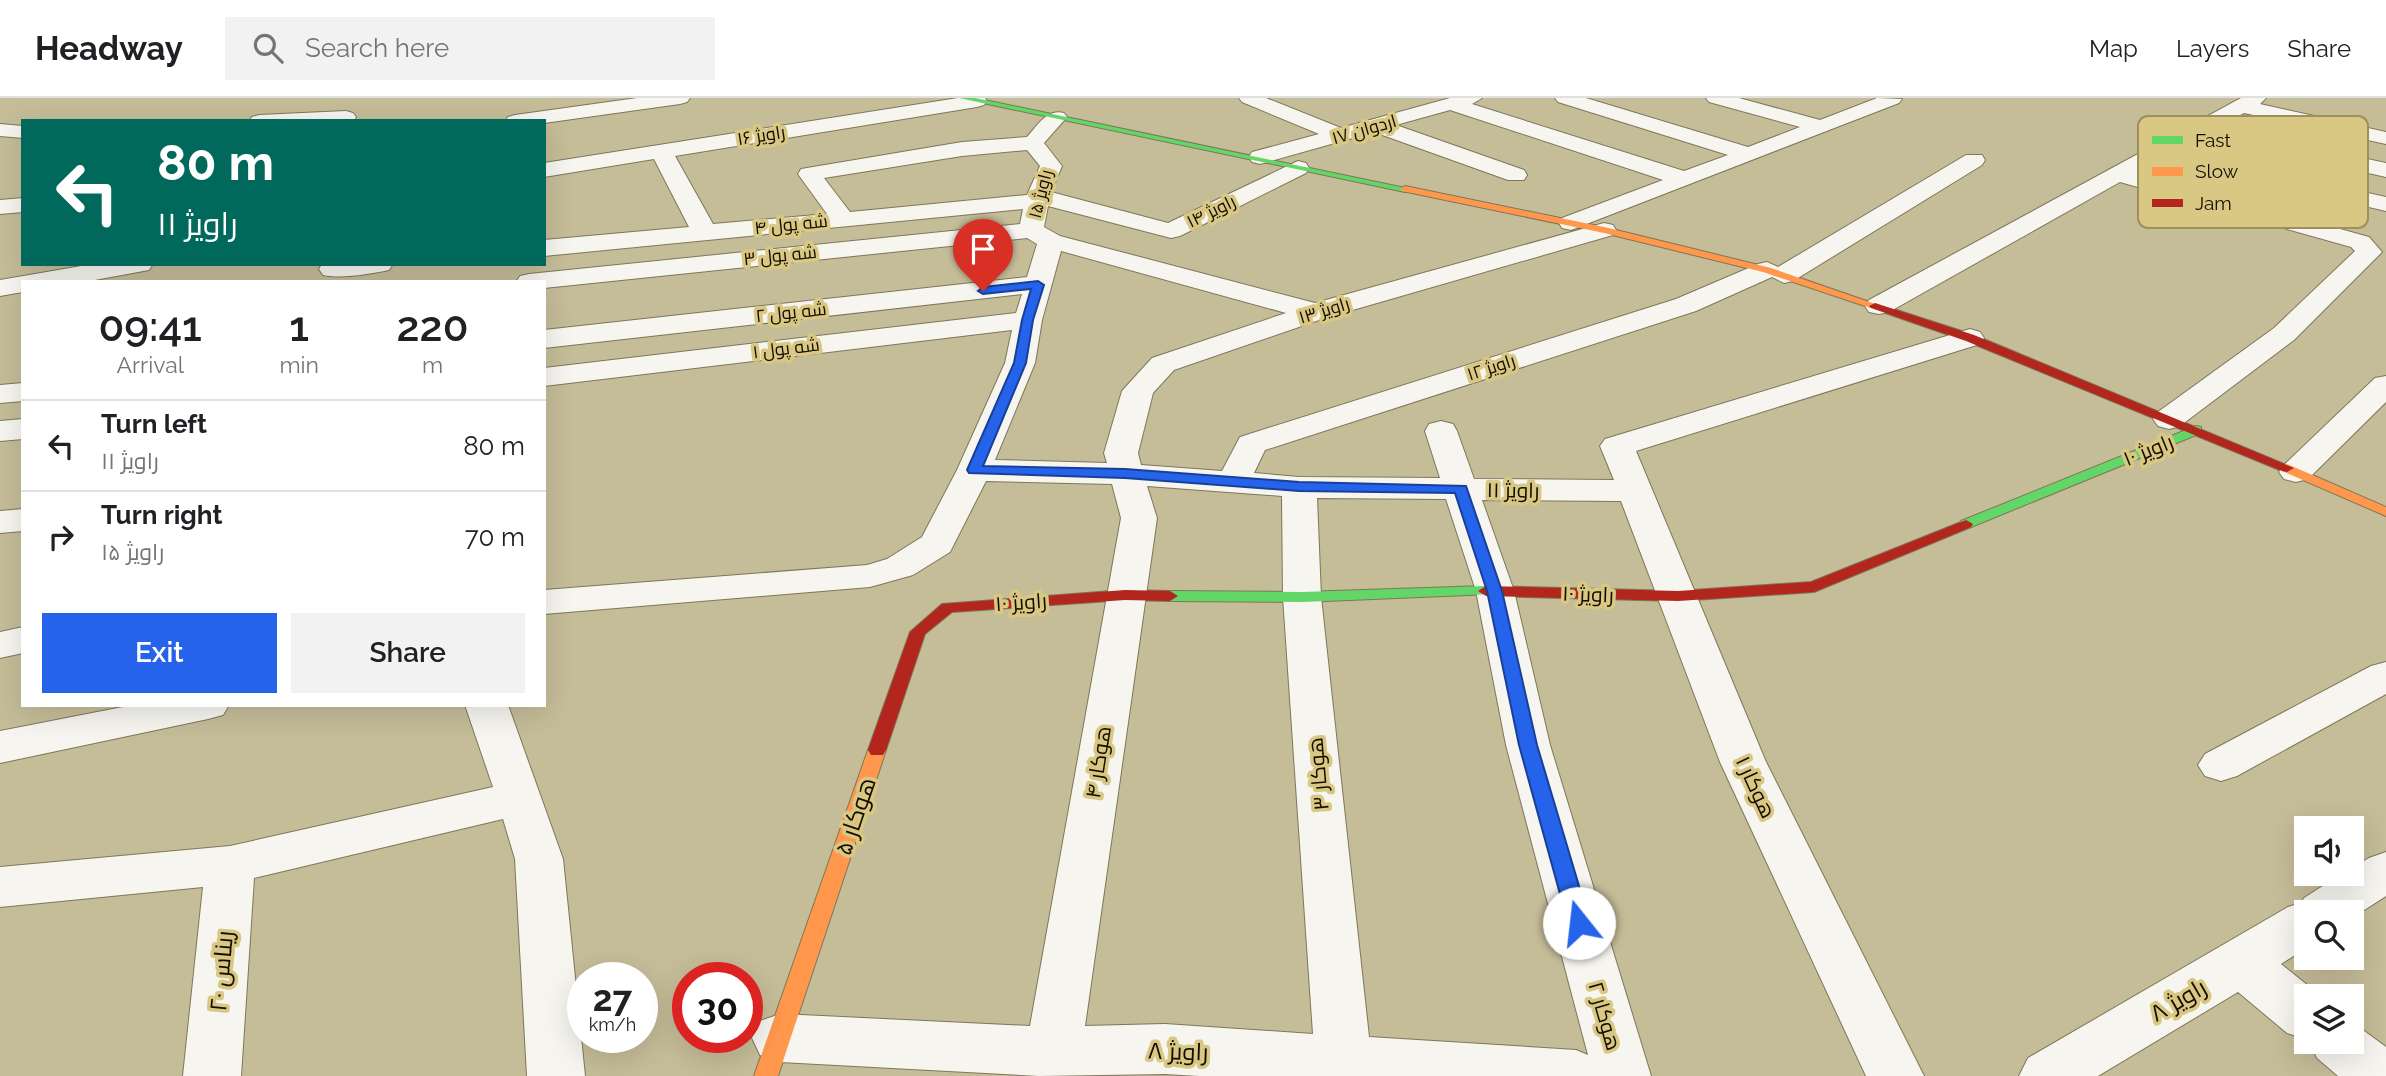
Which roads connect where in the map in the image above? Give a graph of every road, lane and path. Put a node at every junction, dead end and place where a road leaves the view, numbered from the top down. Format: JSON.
{"nodes":[{"id":1,"x":356,"y":98,"type":"edge"},
{"id":2,"x":680,"y":98,"type":"edge"},
{"id":3,"x":1249,"y":98,"type":"edge"},
{"id":4,"x":1472,"y":98,"type":"edge"},
{"id":5,"x":1565,"y":98,"type":"edge"},
{"id":6,"x":1716,"y":98,"type":"edge"},
{"id":7,"x":1892,"y":99,"type":"edge"},
{"id":8,"x":970,"y":100,"type":"edge"},
{"id":9,"x":1392,"y":102,"type":"dead end"},
{"id":10,"x":2248,"y":102,"type":"edge"},
{"id":11,"x":1451,"y":104,"type":"junction"},
{"id":12,"x":1422,"y":113,"type":"junction"},
{"id":13,"x":2225,"y":116,"type":"edge"},
{"id":14,"x":2302,"y":116,"type":"edge"},
{"id":15,"x":1057,"y":117,"type":"junction"},
{"id":16,"x":345,"y":119,"type":"edge"},
{"id":17,"x":528,"y":119,"type":"edge"},
{"id":18,"x":1378,"y":126,"type":"junction"},
{"id":19,"x":1819,"y":127,"type":"junction"},
{"id":20,"x":0,"y":130,"type":"edge"},
{"id":21,"x":21,"y":132,"type":"edge"},
{"id":22,"x":2368,"y":133,"type":"edge"},
{"id":23,"x":1342,"y":136,"type":"junction"},
{"id":24,"x":2386,"y":138,"type":"edge"},
{"id":25,"x":1033,"y":142,"type":"junction"},
{"id":26,"x":661,"y":151,"type":"junction"},
{"id":27,"x":1749,"y":154,"type":"junction"},
{"id":28,"x":1255,"y":159,"type":"junction"},
{"id":29,"x":1974,"y":160,"type":"dead end"},
{"id":30,"x":2138,"y":164,"type":"edge"},
{"id":31,"x":2368,"y":166,"type":"edge"},
{"id":32,"x":1298,"y":168,"type":"junction"},
{"id":33,"x":546,"y":170,"type":"edge"},
{"id":34,"x":2386,"y":170,"type":"edge"},
{"id":35,"x":1516,"y":174,"type":"dead end"},
{"id":36,"x":2119,"y":175,"type":"junction"},
{"id":37,"x":1684,"y":179,"type":"junction"},
{"id":38,"x":2138,"y":180,"type":"edge"},
{"id":39,"x":1038,"y":198,"type":"junction"},
{"id":40,"x":2368,"y":200,"type":"edge"},
{"id":41,"x":2386,"y":204,"type":"edge"},
{"id":42,"x":21,"y":205,"type":"edge"},
{"id":43,"x":0,"y":207,"type":"edge"},
{"id":44,"x":843,"y":219,"type":"junction"},
{"id":45,"x":1571,"y":223,"type":"junction"},
{"id":46,"x":2310,"y":228,"type":"edge"},
{"id":47,"x":1604,"y":230,"type":"junction"},
{"id":48,"x":705,"y":233,"type":"junction"},
{"id":49,"x":1041,"y":236,"type":"junction"},
{"id":50,"x":546,"y":248,"type":"edge"},
{"id":51,"x":129,"y":266,"type":"edge"},
{"id":52,"x":368,"y":266,"type":"edge"},
{"id":53,"x":332,"y":272,"type":"edge"},
{"id":54,"x":1776,"y":272,"type":"junction"},
{"id":55,"x":48,"y":280,"type":"edge"},
{"id":56,"x":546,"y":280,"type":"edge"},
{"id":57,"x":21,"y":284,"type":"edge"},
{"id":58,"x":1038,"y":285,"type":"junction"},
{"id":59,"x":0,"y":288,"type":"edge"},
{"id":60,"x":1879,"y":306,"type":"junction"},
{"id":61,"x":1315,"y":312,"type":"junction"},
{"id":62,"x":1028,"y":320,"type":"junction"},
{"id":63,"x":1970,"y":338,"type":"junction"},
{"id":64,"x":546,"y":339,"type":"edge"},
{"id":65,"x":546,"y":377,"type":"edge"},
{"id":66,"x":2386,"y":385,"type":"edge"},
{"id":67,"x":21,"y":392,"type":"edge"},
{"id":68,"x":0,"y":394,"type":"edge"},
{"id":69,"x":2169,"y":419,"type":"junction"},
{"id":70,"x":21,"y":429,"type":"edge"},
{"id":71,"x":2196,"y":430,"type":"junction"},
{"id":72,"x":0,"y":431,"type":"edge"},
{"id":73,"x":1441,"y":431,"type":"dead end"},
{"id":74,"x":974,"y":470,"type":"junction"},
{"id":75,"x":2296,"y":472,"type":"junction"},
{"id":76,"x":1125,"y":474,"type":"junction"},
{"id":77,"x":1233,"y":482,"type":"junction"},
{"id":78,"x":1299,"y":487,"type":"junction"},
{"id":79,"x":1461,"y":489,"type":"junction"},
{"id":80,"x":1635,"y":491,"type":"junction"},
{"id":81,"x":2386,"y":512,"type":"edge"},
{"id":82,"x":21,"y":520,"type":"edge"},
{"id":83,"x":0,"y":522,"type":"edge"},
{"id":84,"x":1494,"y":591,"type":"junction"},
{"id":85,"x":1125,"y":596,"type":"junction"},
{"id":86,"x":1678,"y":596,"type":"junction"},
{"id":87,"x":1302,"y":597,"type":"junction"},
{"id":88,"x":546,"y":602,"type":"edge"},
{"id":89,"x":948,"y":607,"type":"joint"},
{"id":90,"x":21,"y":640,"type":"edge"},
{"id":91,"x":0,"y":644,"type":"edge"},
{"id":92,"x":2386,"y":676,"type":"edge"},
{"id":93,"x":198,"y":707,"type":"edge"},
{"id":94,"x":487,"y":707,"type":"edge"},
{"id":95,"x":0,"y":747,"type":"edge"},
{"id":96,"x":2221,"y":765,"type":"dead end"},
{"id":97,"x":520,"y":798,"type":"junction"},
{"id":98,"x":230,"y":865,"type":"junction"},
{"id":99,"x":2386,"y":871,"type":"edge"},
{"id":100,"x":0,"y":887,"type":"edge"},
{"id":101,"x":2341,"y":900,"type":"edge"},
{"id":102,"x":2294,"y":930,"type":"edge"},
{"id":103,"x":2241,"y":963,"type":"junction"},
{"id":104,"x":2294,"y":1006,"type":"edge"},
{"id":105,"x":1053,"y":1052,"type":"junction"},
{"id":106,"x":2353,"y":1054,"type":"edge"},
{"id":107,"x":773,"y":1057,"type":"edge"},
{"id":108,"x":1343,"y":1060,"type":"junction"},
{"id":109,"x":1163,"y":1062,"type":"edge"},
{"id":110,"x":212,"y":1076,"type":"edge"},
{"id":111,"x":556,"y":1076,"type":"edge"},
{"id":112,"x":1576,"y":1076,"type":"edge"},
{"id":113,"x":1622,"y":1076,"type":"edge"},
{"id":114,"x":1895,"y":1076,"type":"edge"},
{"id":115,"x":2048,"y":1076,"type":"edge"},
{"id":116,"x":2380,"y":1076,"type":"edge"}],
"edges":[{"from":1,"to":16,"type":"street"},
{"from":2,"to":17,"type":"street"},
{"from":3,"to":23,"type":"street"},
{"from":4,"to":11,"type":"street","name":"اردوان ۱۷"},
{"from":5,"to":27,"type":"street"},
{"from":6,"to":19,"type":"street"},
{"from":7,"to":19,"type":"street"},
{"from":8,"to":15,"type":"street"},
{"from":8,"to":26,"type":"street","name":"راویژ ۱۶"},
{"from":9,"to":12,"type":"street"},
{"from":10,"to":13,"type":"street"},
{"from":10,"to":14,"type":"street"},
{"from":11,"to":12,"type":"street","name":"اردوان ۱۷"},
{"from":11,"to":37,"type":"street"},
{"from":12,"to":18,"type":"street","name":"اردوان ۱۷"},
{"from":15,"to":25,"type":"street","name":"راویژ ۱۵"},
{"from":15,"to":28,"type":"street"},
{"from":18,"to":23,"type":"street","name":"اردوان ۱۷"},
{"from":18,"to":35,"type":"street"},
{"from":19,"to":27,"type":"street"},
{"from":20,"to":21,"type":"street"},
{"from":22,"to":24,"type":"street"},
{"from":23,"to":28,"type":"street","name":"اردوان ۱۷"},
{"from":25,"to":39,"type":"street","name":"راویژ ۱۵"},
{"from":25,"to":44,"type":"street"},
{"from":26,"to":33,"type":"street","name":"راویژ ۱۶"},
{"from":26,"to":48,"type":"street"},
{"from":27,"to":37,"type":"street"},
{"from":28,"to":32,"type":"street"},
{"from":29,"to":54,"type":"street","name":"راویژ ۱۲"},
{"from":30,"to":36,"type":"street"},
{"from":31,"to":34,"type":"street"},
{"from":32,"to":39,"type":"street","name":"راویژ ۱۴"},
{"from":32,"to":45,"type":"street"},
{"from":36,"to":38,"type":"street"},
{"from":36,"to":60,"type":"street"},
{"from":37,"to":45,"type":"street"},
{"from":39,"to":44,"type":"street","name":"شه پول ۴"},
{"from":39,"to":49,"type":"street","name":"راویژ ۱۵"},
{"from":40,"to":41,"type":"street"},
{"from":42,"to":43,"type":"street"},
{"from":44,"to":48,"type":"street","name":"شه پول ۴"},
{"from":45,"to":47,"type":"street"},
{"from":46,"to":69,"type":"street"},
{"from":47,"to":54,"type":"street"},
{"from":47,"to":61,"type":"street","name":"راویژ ۱۳"},
{"from":48,"to":50,"type":"street","name":"شه پول ۴"},
{"from":49,"to":56,"type":"street","name":"شه پول ۳"},
{"from":49,"to":58,"type":"street","name":"راویژ ۱۵"},
{"from":49,"to":61,"type":"street"},
{"from":51,"to":55,"type":"street"},
{"from":52,"to":53,"type":"street"},
{"from":54,"to":60,"type":"street"},
{"from":54,"to":77,"type":"street","name":"راویژ ۱۲"},
{"from":57,"to":59,"type":"street"},
{"from":58,"to":62,"type":"street","name":"راویژ ۱۵"},
{"from":58,"to":64,"type":"street","name":"شه پول ۲"},
{"from":60,"to":63,"type":"street"},
{"from":61,"to":76,"type":"street","name":"راویژ ۱۳"},
{"from":62,"to":65,"type":"street","name":"شه پول ۱"},
{"from":62,"to":74,"type":"street","name":"راویژ ۱۵"},
{"from":63,"to":69,"type":"street"},
{"from":63,"to":80,"type":"street"},
{"from":66,"to":75,"type":"street"},
{"from":67,"to":68,"type":"street"},
{"from":69,"to":71,"type":"street"},
{"from":70,"to":72,"type":"street"},
{"from":71,"to":75,"type":"street"},
{"from":71,"to":86,"type":"street","name":"راویژ ۱۰"},
{"from":73,"to":79,"type":"street","name":"هوکار ۲"},
{"from":74,"to":76,"type":"street","name":"راویژ ۱۱"},
{"from":74,"to":88,"type":"street","name":"راویژ ۱۵"},
{"from":75,"to":81,"type":"street"},
{"from":76,"to":77,"type":"street","name":"راویژ ۱۱"},
{"from":76,"to":85,"type":"street","name":"هوکار ۴"},
{"from":77,"to":78,"type":"street","name":"راویژ ۱۱"},
{"from":78,"to":79,"type":"street","name":"راویژ ۱۱"},
{"from":78,"to":87,"type":"street","name":"هوکار ۳"},
{"from":79,"to":80,"type":"street","name":"راویژ ۱۱"},
{"from":79,"to":84,"type":"street","name":"هوکار ۲"},
{"from":80,"to":86,"type":"street","name":"هوکار ۱"},
{"from":82,"to":83,"type":"street"},
{"from":84,"to":86,"type":"street","name":"راویژ ۱۰"},
{"from":84,"to":87,"type":"street","name":"راویژ ۱۰"},
{"from":84,"to":113,"type":"street","name":"هوکار ۲"},
{"from":85,"to":87,"type":"street","name":"راویژ ۱۰"},
{"from":85,"to":89,"type":"street","name":"راویژ ۱۰"},
{"from":85,"to":105,"type":"street","name":"هوکار ۴"},
{"from":86,"to":114,"type":"street","name":"هوکار ۱"},
{"from":87,"to":108,"type":"street","name":"هوکار ۳"},
{"from":89,"to":107,"type":"street","name":"هوکار ۵"},
{"from":90,"to":91,"type":"street"},
{"from":92,"to":96,"type":"street"},
{"from":93,"to":95,"type":"street"},
{"from":94,"to":97,"type":"street"},
{"from":97,"to":98,"type":"street"},
{"from":97,"to":111,"type":"street"},
{"from":98,"to":100,"type":"street"},
{"from":98,"to":110,"type":"street","name":"ریناس ۲۰"},
{"from":99,"to":101,"type":"street"},
{"from":102,"to":103,"type":"street","name":"راویژ ۸"},
{"from":103,"to":104,"type":"street"},
{"from":103,"to":115,"type":"street","name":"راویژ ۸"},
{"from":105,"to":107,"type":"street","name":"راویژ ۸"},
{"from":105,"to":109,"type":"street","name":"راویژ ۸"},
{"from":106,"to":116,"type":"street"},
{"from":108,"to":109,"type":"street","name":"راویژ ۸"},
{"from":108,"to":112,"type":"street","name":"راویژ ۸"}]}
